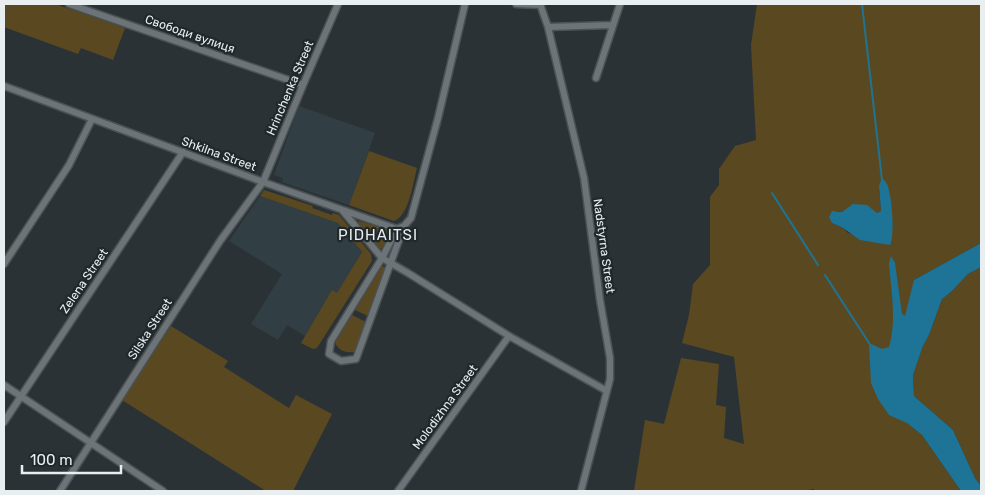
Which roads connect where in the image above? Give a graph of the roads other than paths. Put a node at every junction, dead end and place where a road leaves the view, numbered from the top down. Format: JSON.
{"nodes":[{"id":1,"x":70,"y":4,"type":"edge"},
{"id":2,"x":338,"y":4,"type":"edge"},
{"id":3,"x":465,"y":4,"type":"edge"},
{"id":4,"x":516,"y":4,"type":"edge"},
{"id":5,"x":540,"y":4,"type":"edge"},
{"id":6,"x":620,"y":4,"type":"edge"},
{"id":7,"x":612,"y":26,"type":"junction"},
{"id":8,"x":548,"y":27,"type":"junction"},
{"id":9,"x":596,"y":78,"type":"dead end"},
{"id":10,"x":303,"y":85,"type":"junction"},
{"id":11,"x":4,"y":86,"type":"edge"},
{"id":12,"x":92,"y":118,"type":"junction"},
{"id":13,"x":183,"y":152,"type":"junction"},
{"id":14,"x":264,"y":182,"type":"junction"},
{"id":15,"x":342,"y":210,"type":"junction"},
{"id":16,"x":397,"y":229,"type":"junction"},
{"id":17,"x":382,"y":258,"type":"junction"},
{"id":18,"x":391,"y":263,"type":"junction"},
{"id":19,"x":4,"y":264,"type":"edge"},
{"id":20,"x":509,"y":336,"type":"junction"},
{"id":21,"x":4,"y":385,"type":"edge"},
{"id":22,"x":607,"y":391,"type":"junction"},
{"id":23,"x":20,"y":396,"type":"junction"},
{"id":24,"x":4,"y":422,"type":"edge"},
{"id":25,"x":91,"y":442,"type":"junction"},
{"id":26,"x":60,"y":491,"type":"edge"},
{"id":27,"x":163,"y":491,"type":"edge"},
{"id":28,"x":398,"y":491,"type":"edge"},
{"id":29,"x":581,"y":491,"type":"edge"}],
"edges":[{"from":1,"to":10,"type":"street","name":"Свободи вулиця"},
{"from":2,"to":10,"type":"street","name":"Hrinchenka Street"},
{"from":3,"to":16,"type":"street"},
{"from":4,"to":5,"type":"street"},
{"from":5,"to":8,"type":"street","name":"Nadstyrna Street"},
{"from":6,"to":7,"type":"street"},
{"from":7,"to":8,"type":"street"},
{"from":7,"to":9,"type":"street"},
{"from":8,"to":22,"type":"street","name":"Nadstyrna Street"},
{"from":10,"to":14,"type":"street","name":"Hrinchenka Street"},
{"from":11,"to":12,"type":"street","name":"Shkilna Street"},
{"from":12,"to":13,"type":"street","name":"Shkilna Street"},
{"from":12,"to":19,"type":"street"},
{"from":13,"to":14,"type":"street","name":"Shkilna Street"},
{"from":13,"to":23,"type":"street","name":"Zelena Street"},
{"from":14,"to":15,"type":"street","name":"Shkilna Street"},
{"from":14,"to":25,"type":"street","name":"Silska Street"},
{"from":15,"to":16,"type":"street","name":"Shkilna Street"},
{"from":15,"to":17,"type":"street"},
{"from":16,"to":17,"type":"street"},
{"from":16,"to":18,"type":"street"},
{"from":17,"to":18,"type":"street"},
{"from":17,"to":18,"type":"street"},
{"from":18,"to":20,"type":"street"},
{"from":20,"to":22,"type":"street"},
{"from":20,"to":28,"type":"street","name":"Molodizhna Street"},
{"from":21,"to":23,"type":"street"},
{"from":22,"to":29,"type":"street","name":"Nadstyrna Street"},
{"from":23,"to":24,"type":"street","name":"Zelena Street"},
{"from":23,"to":25,"type":"street"},
{"from":25,"to":26,"type":"street","name":"Silska Street"},
{"from":25,"to":27,"type":"street"}]}
